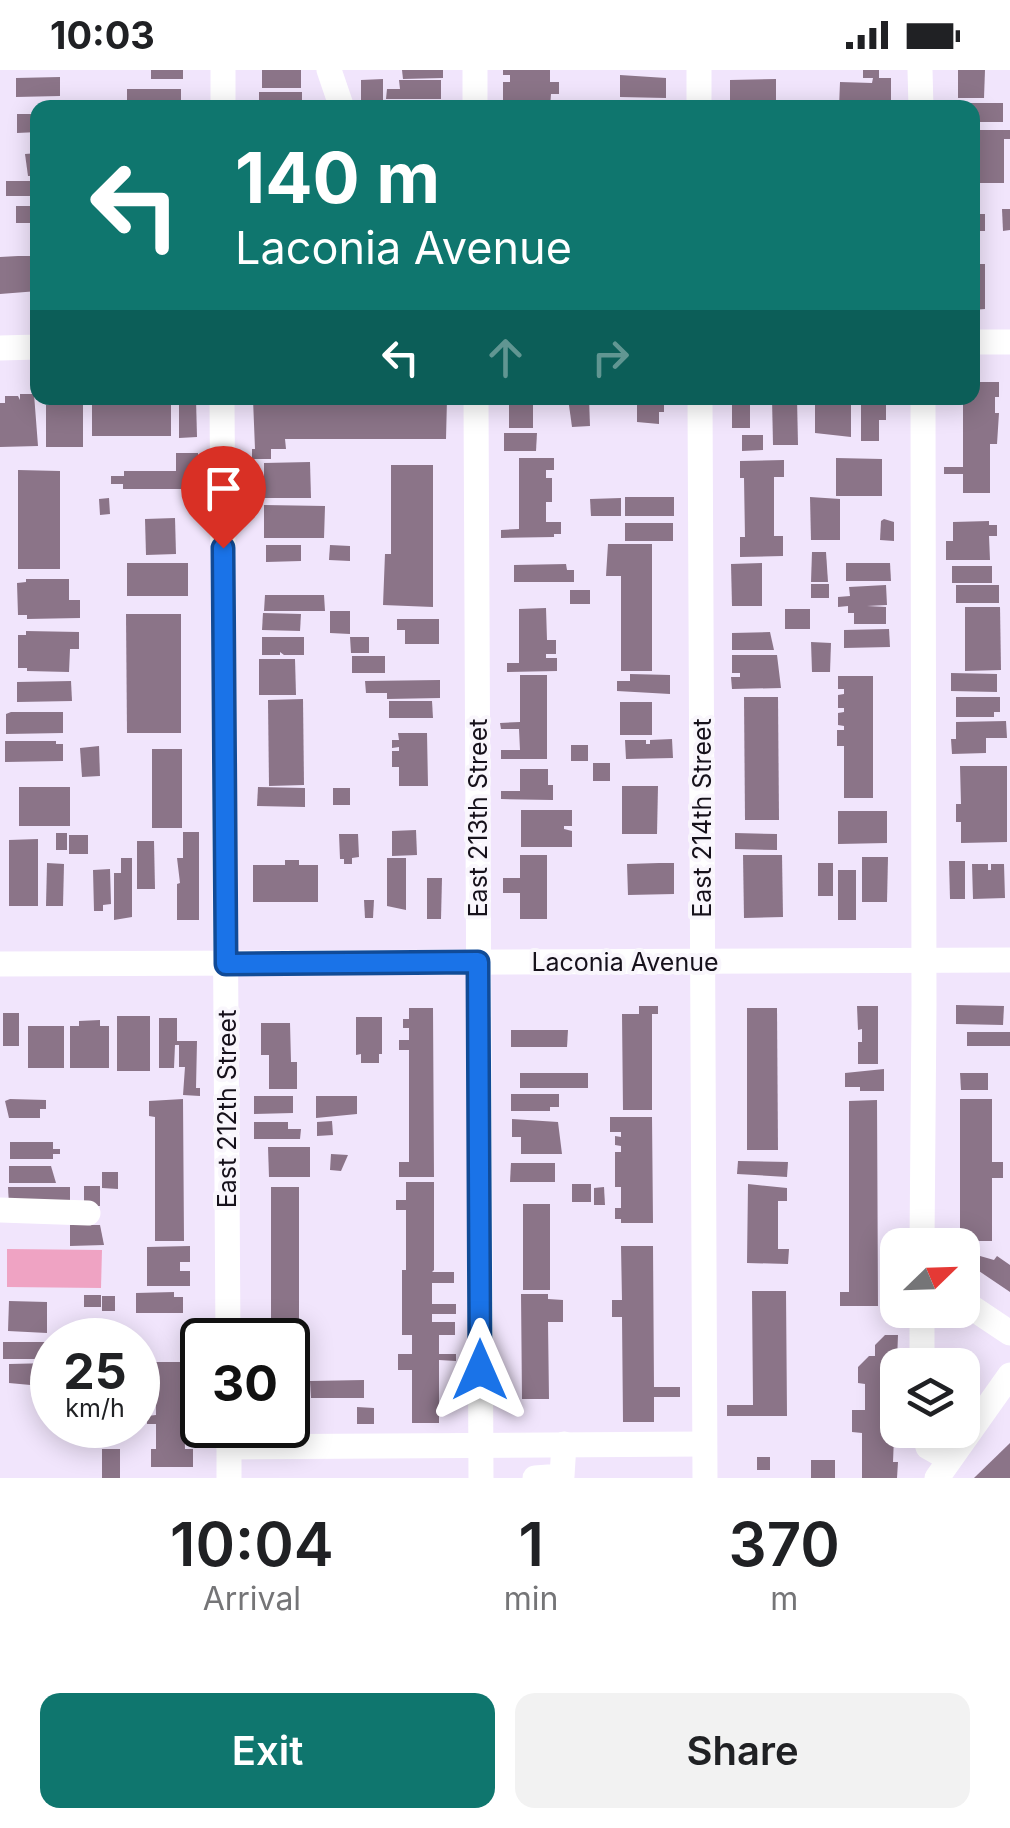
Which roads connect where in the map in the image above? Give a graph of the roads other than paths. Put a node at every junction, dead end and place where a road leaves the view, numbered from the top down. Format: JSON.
{"nodes":[{"id":1,"x":223,"y":70,"type":"edge"},
{"id":2,"x":329,"y":70,"type":"edge"},
{"id":3,"x":475,"y":70,"type":"edge"},
{"id":4,"x":699,"y":70,"type":"edge"},
{"id":5,"x":920,"y":70,"type":"edge"},
{"id":6,"x":223,"y":100,"type":"edge"},
{"id":7,"x":339,"y":100,"type":"edge"},
{"id":8,"x":475,"y":100,"type":"edge"},
{"id":9,"x":699,"y":100,"type":"edge"},
{"id":10,"x":920,"y":100,"type":"edge"},
{"id":11,"x":980,"y":342,"type":"edge"},
{"id":12,"x":1010,"y":342,"type":"edge"},
{"id":13,"x":30,"y":347,"type":"edge"},
{"id":14,"x":0,"y":348,"type":"edge"},
{"id":15,"x":222,"y":405,"type":"edge"},
{"id":16,"x":476,"y":405,"type":"edge"},
{"id":17,"x":700,"y":405,"type":"edge"},
{"id":18,"x":922,"y":405,"type":"edge"},
{"id":19,"x":1010,"y":960,"type":"edge"},
{"id":20,"x":924,"y":961,"type":"junction"},
{"id":21,"x":478,"y":962,"type":"junction"},
{"id":22,"x":703,"y":963,"type":"junction"},
{"id":23,"x":0,"y":964,"type":"edge"},
{"id":24,"x":226,"y":964,"type":"junction"},
{"id":25,"x":0,"y":1210,"type":"edge"},
{"id":26,"x":88,"y":1213,"type":"dead end"},
{"id":27,"x":922,"y":1228,"type":"edge"},
{"id":28,"x":980,"y":1314,"type":"edge"},
{"id":29,"x":228,"y":1318,"type":"edge"},
{"id":30,"x":1010,"y":1333,"type":"edge"},
{"id":31,"x":1010,"y":1374,"type":"edge"},
{"id":32,"x":310,"y":1439,"type":"edge"},
{"id":33,"x":564,"y":1444,"type":"junction"},
{"id":34,"x":704,"y":1444,"type":"junction"},
{"id":35,"x":480,"y":1445,"type":"junction"},
{"id":36,"x":229,"y":1448,"type":"edge"},
{"id":37,"x":929,"y":1448,"type":"edge"},
{"id":38,"x":943,"y":1469,"type":"edge"},
{"id":39,"x":229,"y":1478,"type":"edge"},
{"id":40,"x":482,"y":1478,"type":"edge"},
{"id":41,"x":535,"y":1478,"type":"edge"},
{"id":42,"x":705,"y":1478,"type":"edge"}],
"edges":[{"from":1,"to":6,"type":"street"},
{"from":2,"to":7,"type":"street"},
{"from":3,"to":8,"type":"street"},
{"from":4,"to":9,"type":"street"},
{"from":5,"to":10,"type":"street"},
{"from":11,"to":12,"type":"street"},
{"from":13,"to":14,"type":"street"},
{"from":15,"to":24,"type":"street","name":"East 212th Street"},
{"from":16,"to":21,"type":"street","name":"East 213th Street"},
{"from":17,"to":22,"type":"street","name":"East 214th Street"},
{"from":18,"to":20,"type":"street"},
{"from":19,"to":20,"type":"street","name":"Laconia Avenue"},
{"from":20,"to":22,"type":"street","name":"Laconia Avenue"},
{"from":20,"to":27,"type":"street"},
{"from":21,"to":22,"type":"street","name":"Laconia Avenue"},
{"from":21,"to":24,"type":"street","name":"Laconia Avenue"},
{"from":21,"to":35,"type":"street","name":"East 213th Street"},
{"from":22,"to":34,"type":"street","name":"East 214th Street"},
{"from":23,"to":24,"type":"street","name":"Laconia Avenue"},
{"from":24,"to":29,"type":"street","name":"East 212th Street"},
{"from":25,"to":26,"type":"street"},
{"from":28,"to":30,"type":"street"},
{"from":31,"to":38,"type":"street"},
{"from":32,"to":35,"type":"street"},
{"from":33,"to":34,"type":"street"},
{"from":33,"to":35,"type":"street"},
{"from":33,"to":41,"type":"street"},
{"from":34,"to":42,"type":"street","name":"East 214th Street"},
{"from":35,"to":40,"type":"street","name":"East 213th Street"},
{"from":36,"to":39,"type":"street"},
{"from":37,"to":38,"type":"street"}]}
